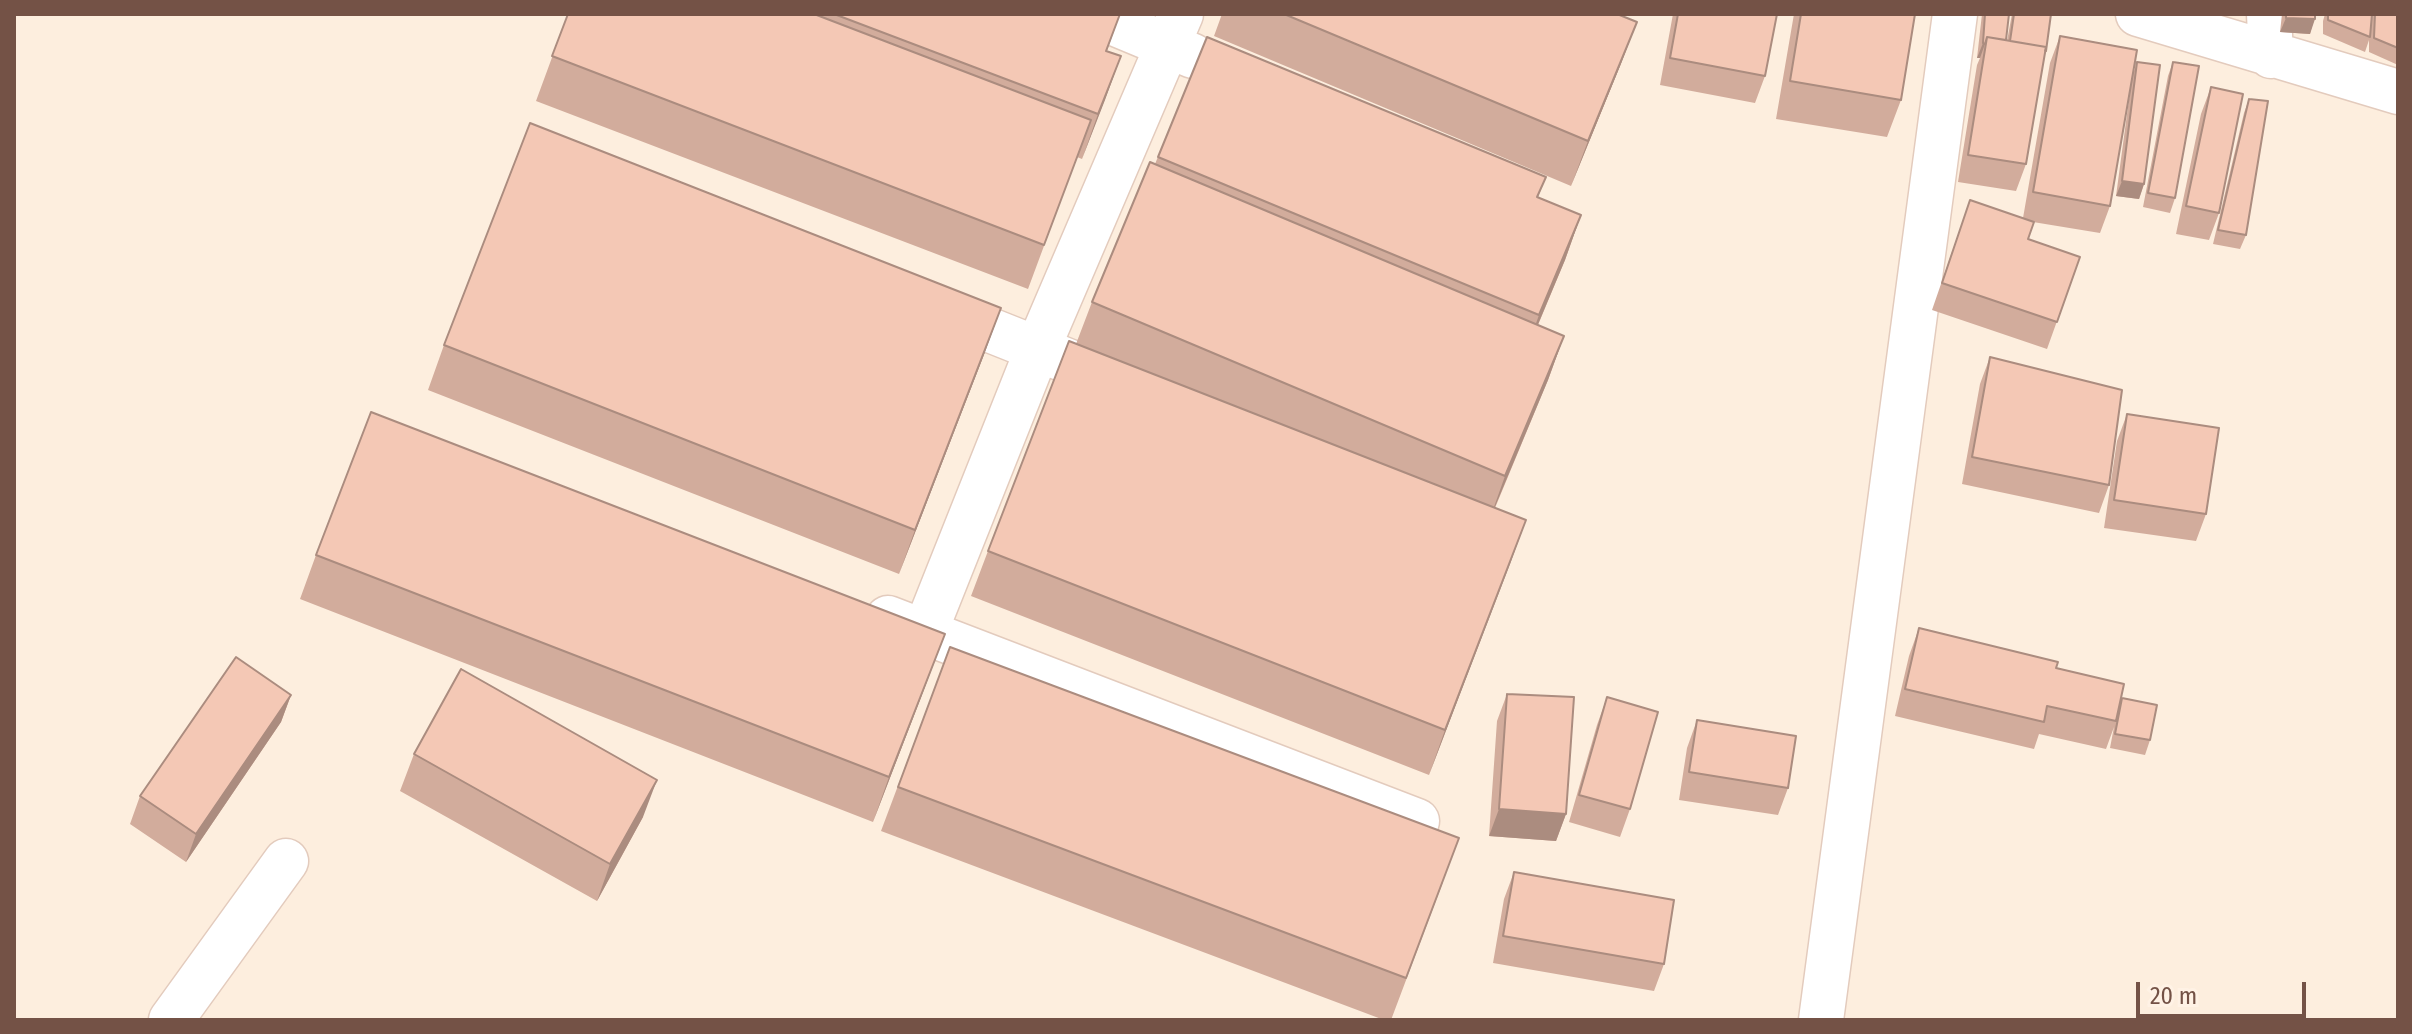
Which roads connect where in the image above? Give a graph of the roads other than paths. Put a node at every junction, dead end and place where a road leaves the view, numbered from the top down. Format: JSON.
{"nodes":[{"id":1,"x":1092,"y":14,"type":"edge"},
{"id":2,"x":1955,"y":14,"type":"edge"},
{"id":3,"x":2138,"y":14,"type":"edge"},
{"id":4,"x":1174,"y":29,"type":"edge"},
{"id":5,"x":2270,"y":35,"type":"edge"},
{"id":6,"x":1225,"y":69,"type":"edge"},
{"id":7,"x":2398,"y":92,"type":"edge"},
{"id":8,"x":907,"y":297,"type":"edge"},
{"id":9,"x":1038,"y":348,"type":"junction"},
{"id":10,"x":1153,"y":396,"type":"edge"},
{"id":11,"x":852,"y":603,"type":"edge"},
{"id":12,"x":925,"y":632,"type":"junction"},
{"id":13,"x":1417,"y":821,"type":"edge"},
{"id":14,"x":286,"y":861,"type":"dead end"},
{"id":15,"x":171,"y":1020,"type":"edge"},
{"id":16,"x":1821,"y":1020,"type":"edge"}],
"edges":[{"from":1,"to":4,"type":"street"},
{"from":2,"to":16,"type":"street"},
{"from":3,"to":5,"type":"street"},
{"from":4,"to":6,"type":"street"},
{"from":4,"to":9,"type":"street"},
{"from":5,"to":7,"type":"street"},
{"from":8,"to":9,"type":"street"},
{"from":9,"to":10,"type":"street"},
{"from":9,"to":12,"type":"street"},
{"from":11,"to":12,"type":"street"},
{"from":12,"to":13,"type":"street"},
{"from":14,"to":15,"type":"street"}]}
